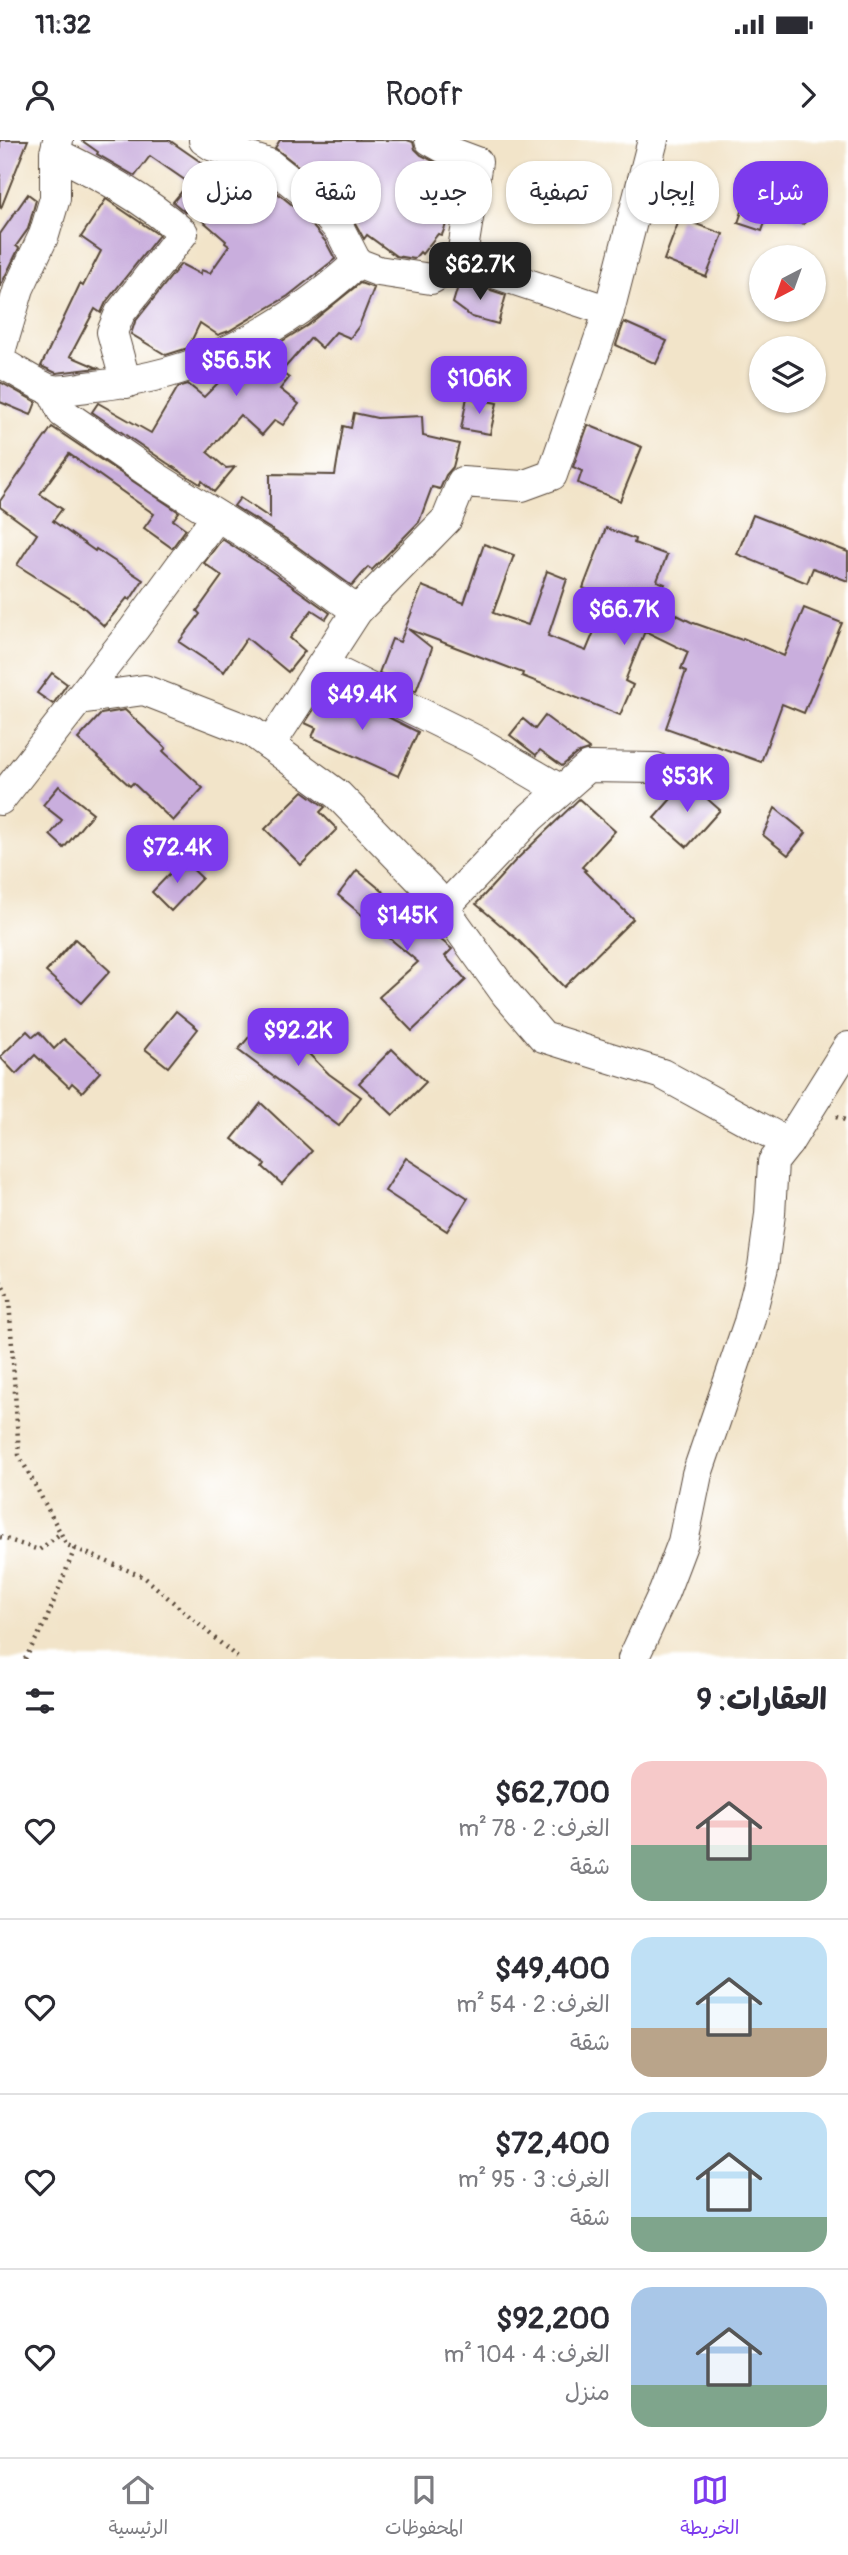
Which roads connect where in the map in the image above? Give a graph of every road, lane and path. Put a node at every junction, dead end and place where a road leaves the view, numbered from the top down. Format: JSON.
{"nodes":[{"id":1,"x":204,"y":140,"type":"edge"},
{"id":2,"x":430,"y":140,"type":"edge"},
{"id":3,"x":653,"y":140,"type":"edge"},
{"id":4,"x":57,"y":146,"type":"edge"},
{"id":5,"x":480,"y":151,"type":"edge"},
{"id":6,"x":461,"y":262,"type":"junction"},
{"id":7,"x":357,"y":263,"type":"junction"},
{"id":8,"x":609,"y":311,"type":"junction"},
{"id":9,"x":0,"y":352,"type":"edge"},
{"id":10,"x":0,"y":362,"type":"edge"},
{"id":11,"x":126,"y":383,"type":"junction"},
{"id":12,"x":52,"y":390,"type":"junction"},
{"id":13,"x":217,"y":516,"type":"junction"},
{"id":14,"x":357,"y":611,"type":"junction"},
{"id":15,"x":324,"y":665,"type":"junction"},
{"id":16,"x":79,"y":699,"type":"junction"},
{"id":17,"x":270,"y":745,"type":"junction"},
{"id":18,"x":656,"y":768,"type":"dead end"},
{"id":19,"x":561,"y":790,"type":"junction"},
{"id":20,"x":0,"y":800,"type":"edge"},
{"id":21,"x":444,"y":908,"type":"junction"},
{"id":22,"x":848,"y":1047,"type":"edge"},
{"id":23,"x":788,"y":1143,"type":"junction"},
{"id":24,"x":0,"y":1281,"type":"edge"},
{"id":25,"x":61,"y":1533,"type":"junction"},
{"id":26,"x":0,"y":1537,"type":"edge"},
{"id":27,"x":75,"y":1548,"type":"junction"},
{"id":28,"x":25,"y":1659,"type":"edge"},
{"id":29,"x":239,"y":1659,"type":"edge"},
{"id":30,"x":633,"y":1659,"type":"edge"}],
"edges":[{"from":1,"to":7,"type":"street"},
{"from":2,"to":5,"type":"street"},
{"from":3,"to":8,"type":"street"},
{"from":4,"to":9,"type":"street"},
{"from":4,"to":11,"type":"street"},
{"from":5,"to":6,"type":"street"},
{"from":6,"to":7,"type":"street"},
{"from":6,"to":8,"type":"street"},
{"from":7,"to":11,"type":"street"},
{"from":8,"to":14,"type":"street"},
{"from":10,"to":12,"type":"street"},
{"from":11,"to":12,"type":"street"},
{"from":12,"to":13,"type":"street"},
{"from":13,"to":14,"type":"street"},
{"from":13,"to":16,"type":"street"},
{"from":14,"to":15,"type":"street"},
{"from":15,"to":17,"type":"street"},
{"from":15,"to":19,"type":"street"},
{"from":16,"to":17,"type":"street"},
{"from":16,"to":20,"type":"street"},
{"from":17,"to":21,"type":"street"},
{"from":18,"to":19,"type":"street"},
{"from":19,"to":21,"type":"street"},
{"from":21,"to":23,"type":"street"},
{"from":22,"to":23,"type":"street"},
{"from":23,"to":30,"type":"street"},
{"from":24,"to":25,"type":"path"},
{"from":25,"to":26,"type":"path"},
{"from":25,"to":27,"type":"path"},
{"from":27,"to":28,"type":"path"},
{"from":27,"to":29,"type":"path"}]}
